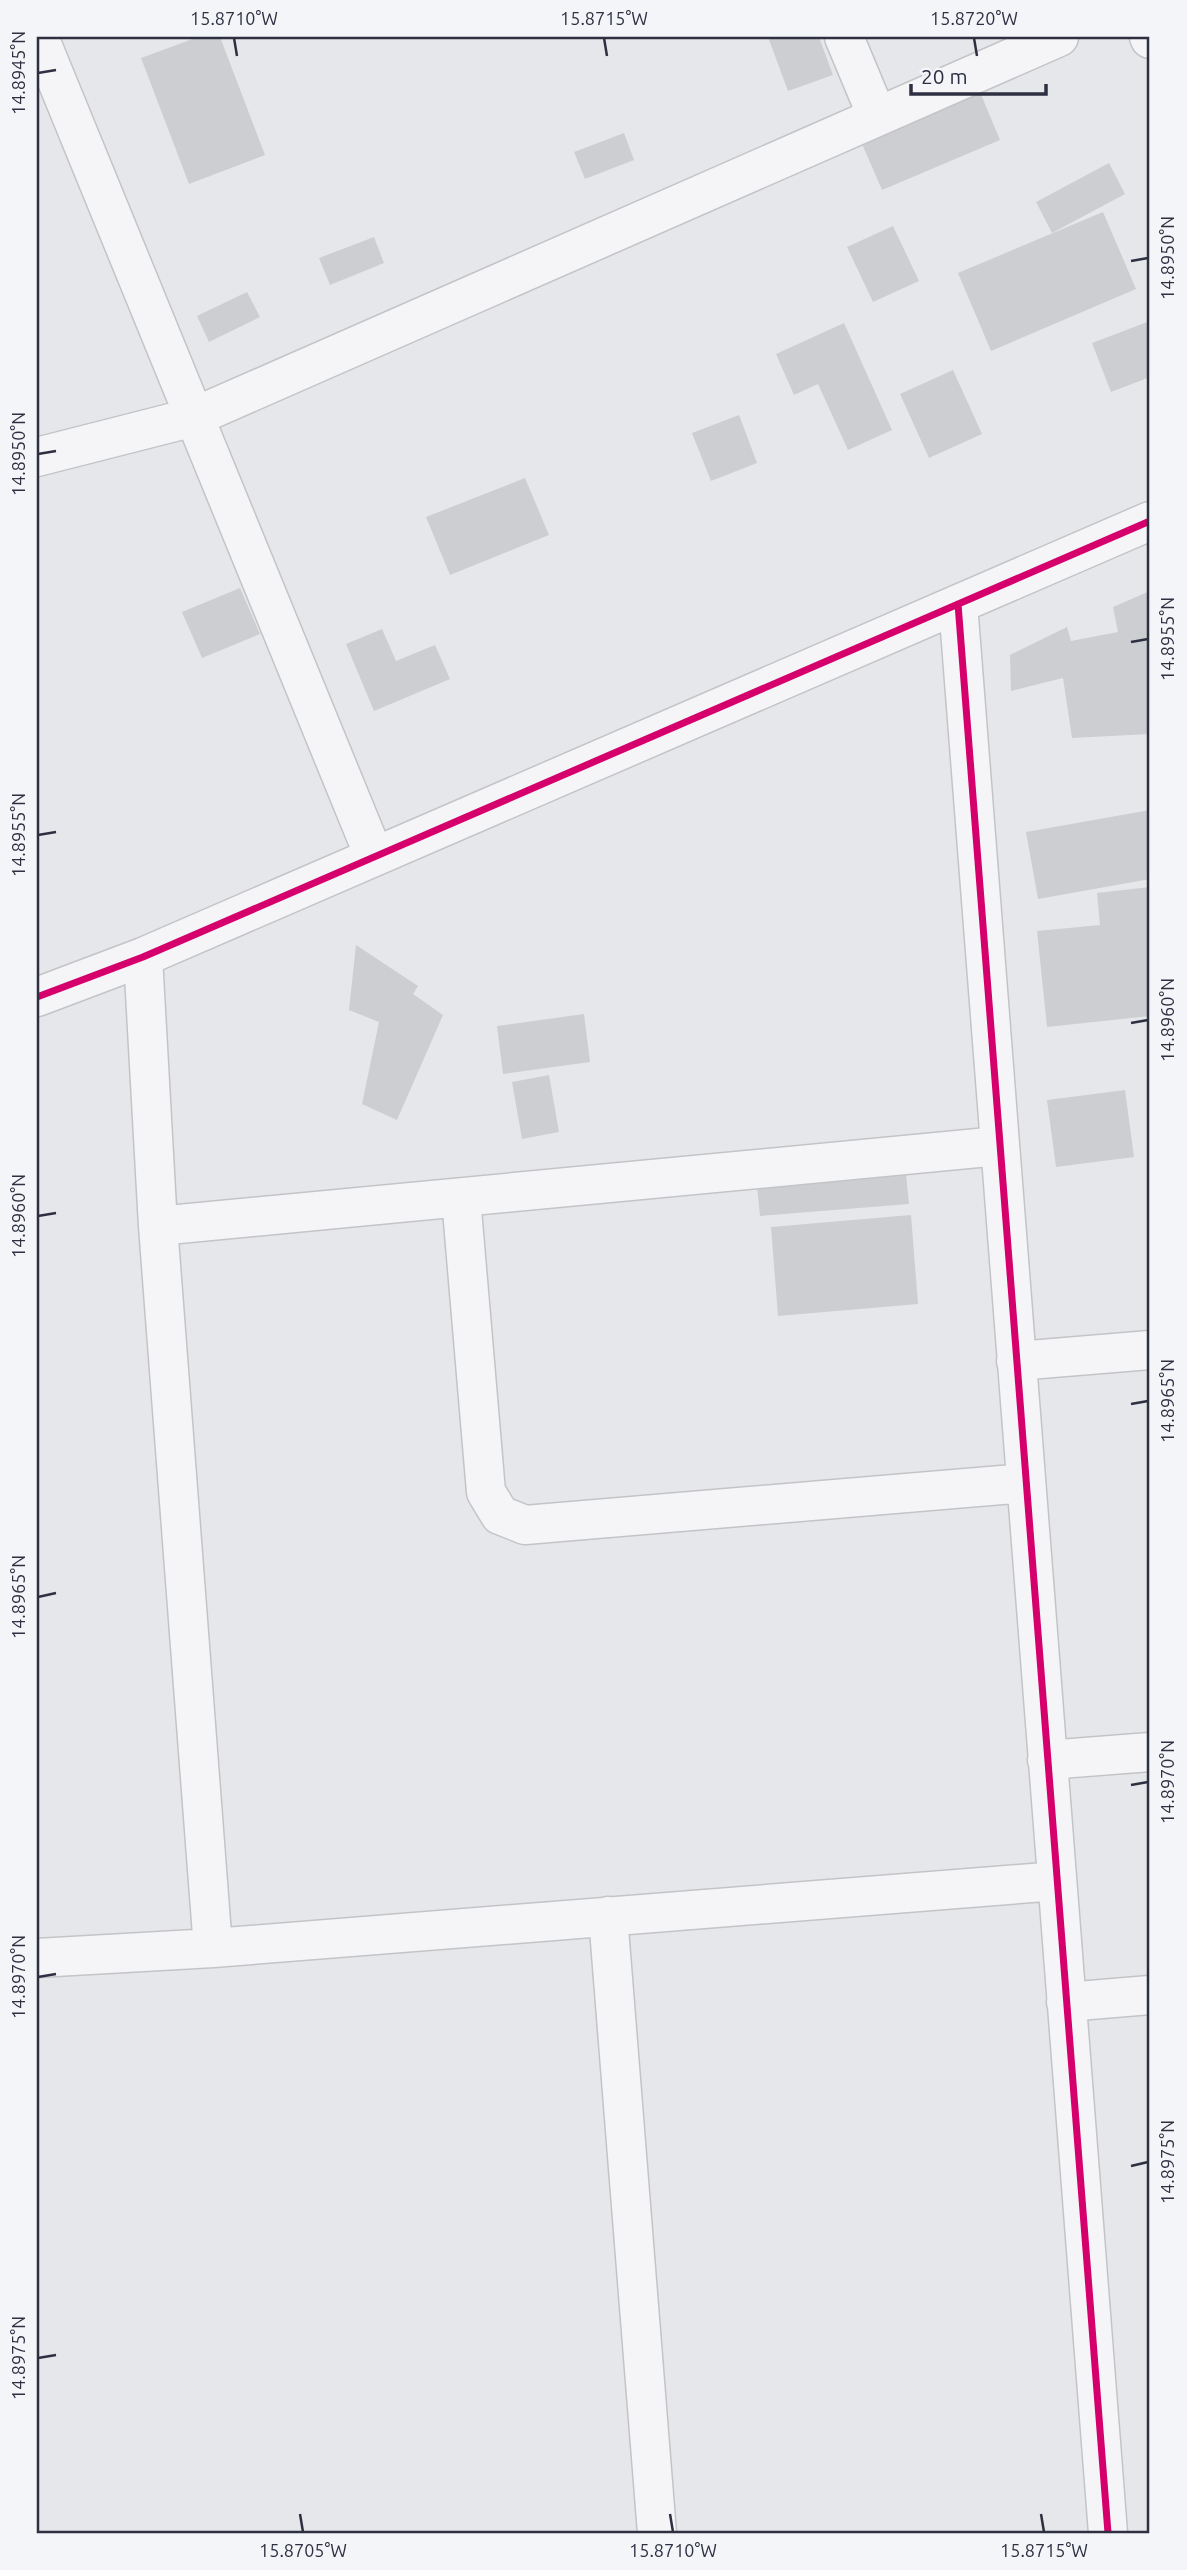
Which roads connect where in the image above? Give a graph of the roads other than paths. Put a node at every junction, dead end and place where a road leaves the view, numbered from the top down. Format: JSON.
{"nodes":[{"id":1,"x":39,"y":37,"type":"edge"},
{"id":2,"x":844,"y":37,"type":"edge"},
{"id":3,"x":1059,"y":37,"type":"edge"},
{"id":4,"x":877,"y":116,"type":"junction"},
{"id":5,"x":194,"y":417,"type":"junction"},
{"id":6,"x":37,"y":457,"type":"edge"},
{"id":7,"x":1150,"y":521,"type":"edge"},
{"id":8,"x":958,"y":604,"type":"junction"},
{"id":9,"x":374,"y":856,"type":"junction"},
{"id":10,"x":143,"y":957,"type":"junction"},
{"id":11,"x":37,"y":997,"type":"edge"},
{"id":12,"x":999,"y":1146,"type":"junction"},
{"id":13,"x":461,"y":1198,"type":"junction"},
{"id":14,"x":159,"y":1226,"type":"junction"},
{"id":15,"x":1150,"y":1350,"type":"edge"},
{"id":16,"x":1016,"y":1361,"type":"junction"},
{"id":17,"x":1025,"y":1483,"type":"junction"},
{"id":18,"x":1150,"y":1752,"type":"edge"},
{"id":19,"x":1047,"y":1760,"type":"junction"},
{"id":20,"x":1057,"y":1881,"type":"junction"},
{"id":21,"x":608,"y":1916,"type":"junction"},
{"id":22,"x":213,"y":1948,"type":"junction"},
{"id":23,"x":37,"y":1958,"type":"edge"},
{"id":24,"x":1150,"y":1995,"type":"edge"},
{"id":25,"x":1066,"y":2002,"type":"junction"},
{"id":26,"x":657,"y":2533,"type":"edge"},
{"id":27,"x":1108,"y":2533,"type":"edge"}],
"edges":[{"from":1,"to":5,"type":"street"},
{"from":2,"to":4,"type":"street"},
{"from":3,"to":4,"type":"street"},
{"from":4,"to":5,"type":"street"},
{"from":5,"to":6,"type":"street"},
{"from":5,"to":9,"type":"street"},
{"from":7,"to":8,"type":"street"},
{"from":8,"to":9,"type":"street"},
{"from":8,"to":12,"type":"street"},
{"from":9,"to":10,"type":"street"},
{"from":10,"to":11,"type":"street"},
{"from":10,"to":14,"type":"street"},
{"from":12,"to":13,"type":"street"},
{"from":12,"to":16,"type":"street"},
{"from":13,"to":14,"type":"street"},
{"from":13,"to":17,"type":"street"},
{"from":14,"to":22,"type":"street"},
{"from":15,"to":16,"type":"street"},
{"from":16,"to":17,"type":"street"},
{"from":17,"to":19,"type":"street"},
{"from":18,"to":19,"type":"street"},
{"from":19,"to":20,"type":"street"},
{"from":20,"to":21,"type":"street"},
{"from":20,"to":25,"type":"street"},
{"from":21,"to":22,"type":"street"},
{"from":21,"to":26,"type":"street"},
{"from":22,"to":23,"type":"street"},
{"from":24,"to":25,"type":"street"},
{"from":25,"to":27,"type":"street"}]}
